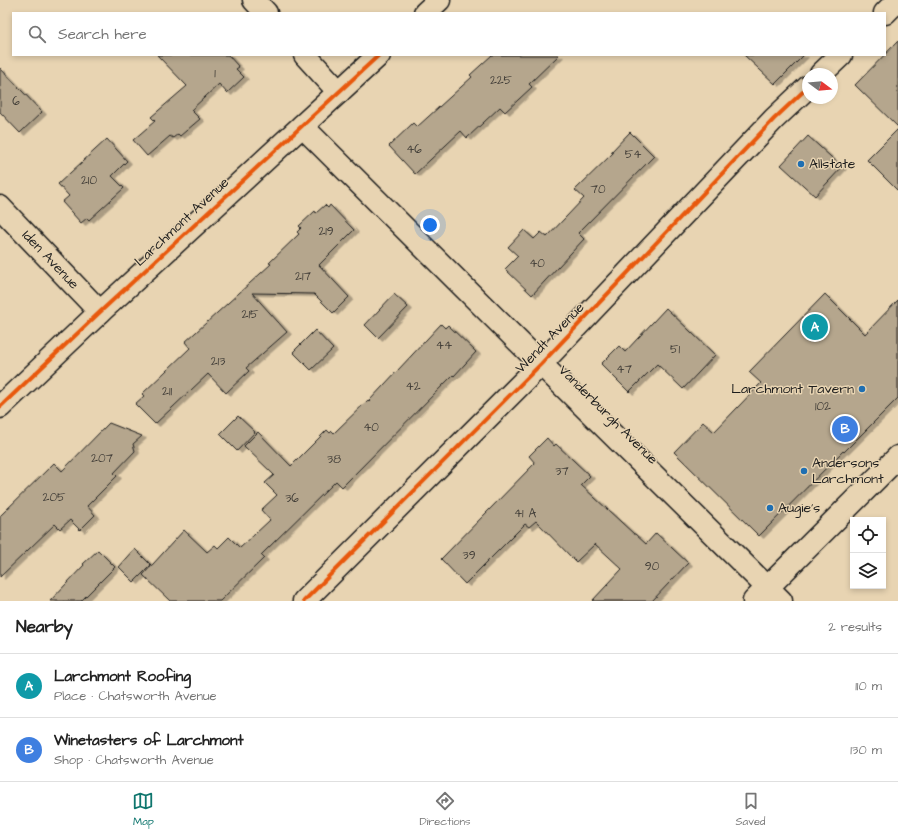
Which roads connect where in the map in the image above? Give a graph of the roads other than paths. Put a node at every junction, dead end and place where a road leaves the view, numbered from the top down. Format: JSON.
{"nodes":[{"id":1,"x":254,"y":0,"type":"edge"},
{"id":2,"x":439,"y":0,"type":"edge"},
{"id":3,"x":898,"y":0,"type":"edge"},
{"id":4,"x":265,"y":12,"type":"edge"},
{"id":5,"x":426,"y":12,"type":"edge"},
{"id":6,"x":886,"y":12,"type":"edge"},
{"id":7,"x":306,"y":56,"type":"edge"},
{"id":8,"x":378,"y":56,"type":"edge"},
{"id":9,"x":840,"y":56,"type":"edge"},
{"id":10,"x":827,"y":68,"type":"edge"},
{"id":11,"x":339,"y":92,"type":"junction"},
{"id":12,"x":802,"y":93,"type":"edge"},
{"id":13,"x":302,"y":126,"type":"junction"},
{"id":14,"x":0,"y":207,"type":"edge"},
{"id":15,"x":100,"y":312,"type":"junction"},
{"id":16,"x":541,"y":364,"type":"junction"},
{"id":17,"x":0,"y":407,"type":"edge"},
{"id":18,"x":898,"y":457,"type":"edge"},
{"id":19,"x":768,"y":597,"type":"edge"},
{"id":20,"x":304,"y":601,"type":"edge"}],
"edges":[{"from":1,"to":4,"type":"street"},
{"from":2,"to":5,"type":"street"},
{"from":3,"to":6,"type":"street"},
{"from":7,"to":11,"type":"street"},
{"from":8,"to":11,"type":"street","name":"Larchmont Avenue"},
{"from":9,"to":10,"type":"street"},
{"from":11,"to":13,"type":"street","name":"Larchmont Avenue"},
{"from":12,"to":16,"type":"street","name":"Wendt Avenue"},
{"from":13,"to":15,"type":"street","name":"Larchmont Avenue"},
{"from":13,"to":16,"type":"street","name":"Vanderburgh Avenue"},
{"from":14,"to":15,"type":"street","name":"Iden Avenue"},
{"from":15,"to":17,"type":"street","name":"Larchmont Avenue"},
{"from":16,"to":19,"type":"street","name":"Vanderburgh Avenue"},
{"from":16,"to":20,"type":"street","name":"Wendt Avenue"},
{"from":18,"to":19,"type":"street"}]}
